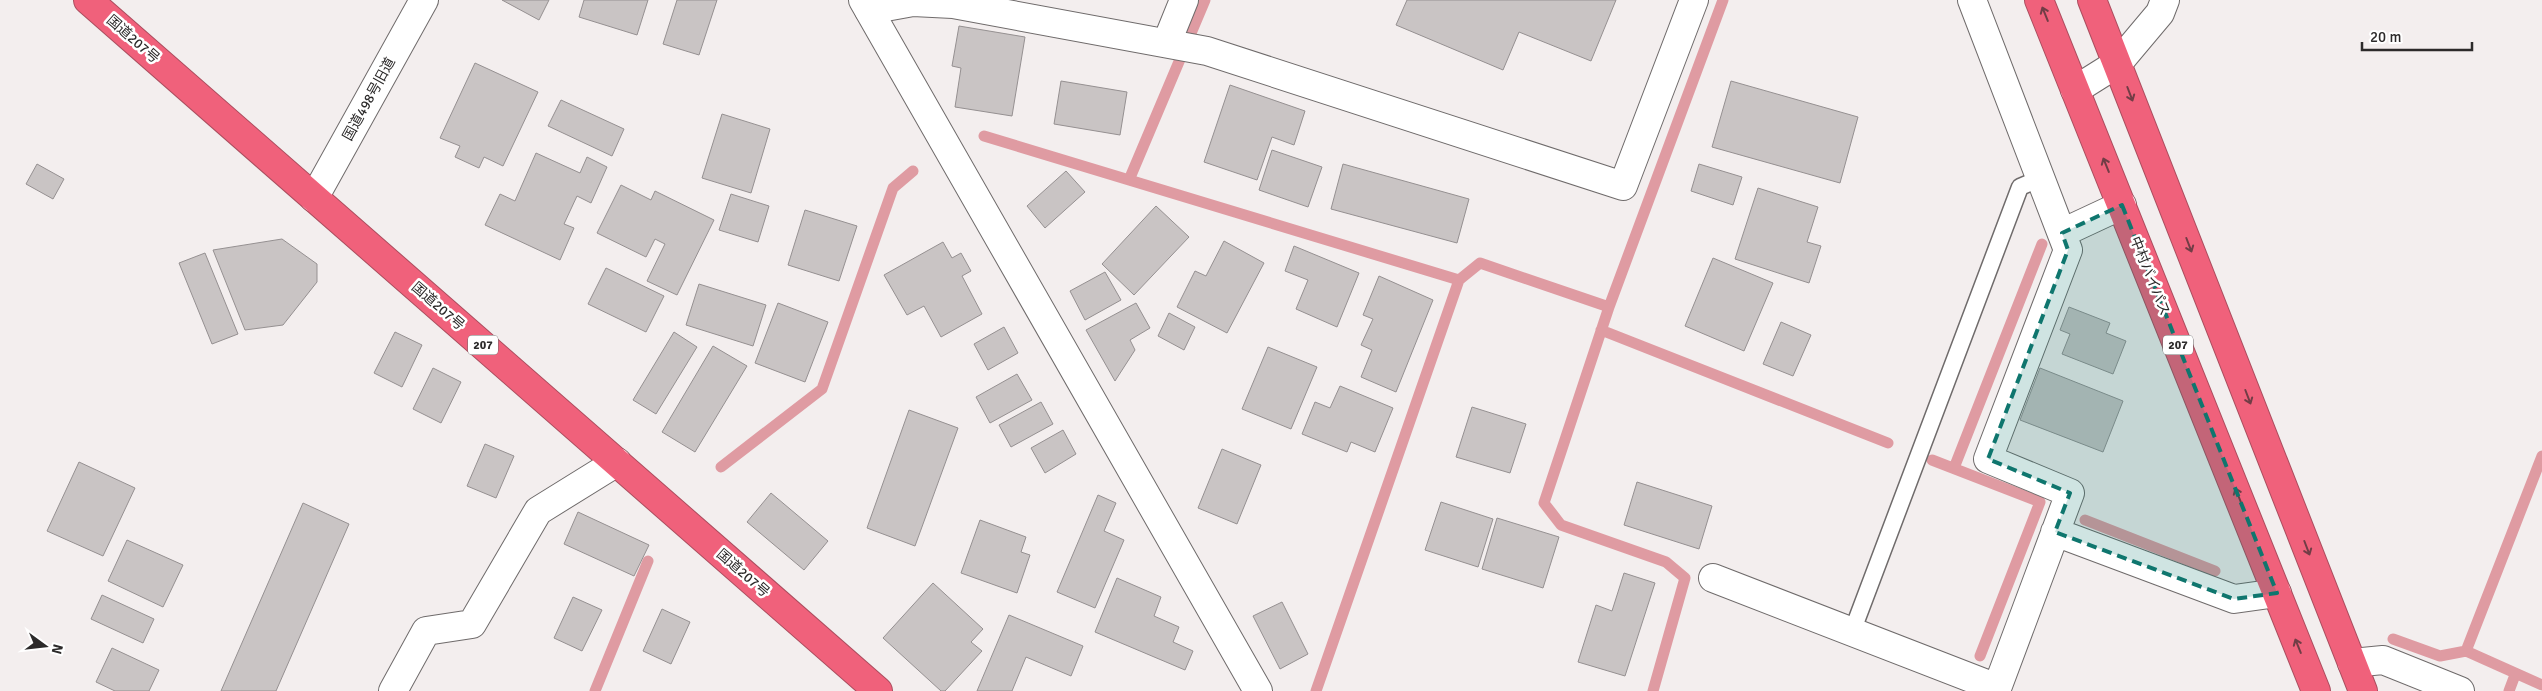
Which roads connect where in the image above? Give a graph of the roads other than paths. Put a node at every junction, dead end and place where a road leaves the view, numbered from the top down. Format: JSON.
{"nodes":[{"id":1,"x":88,"y":0,"type":"edge"},
{"id":2,"x":424,"y":0,"type":"edge"},
{"id":3,"x":1184,"y":0,"type":"edge"},
{"id":4,"x":1694,"y":0,"type":"edge"},
{"id":5,"x":1972,"y":0,"type":"edge"},
{"id":6,"x":2039,"y":0,"type":"edge"},
{"id":7,"x":2092,"y":0,"type":"edge"},
{"id":8,"x":2165,"y":0,"type":"edge"},
{"id":9,"x":866,"y":5,"type":"edge"},
{"id":10,"x":1167,"y":42,"type":"junction"},
{"id":11,"x":2118,"y":63,"type":"junction"},
{"id":12,"x":2075,"y":90,"type":"junction"},
{"id":13,"x":2041,"y":178,"type":"junction"},
{"id":14,"x":314,"y":198,"type":"junction"},
{"id":15,"x":2122,"y":205,"type":"junction"},
{"id":16,"x":2062,"y":233,"type":"junction"},
{"id":17,"x":617,"y":462,"type":"junction"},
{"id":18,"x":2056,"y":532,"type":"junction"},
{"id":19,"x":1713,"y":578,"type":"dead end"},
{"id":20,"x":2277,"y":593,"type":"junction"},
{"id":21,"x":1852,"y":632,"type":"junction"},
{"id":22,"x":2352,"y":663,"type":"junction"},
{"id":23,"x":1996,"y":689,"type":"edge"},
{"id":24,"x":393,"y":691,"type":"edge"},
{"id":25,"x":878,"y":691,"type":"edge"},
{"id":26,"x":1258,"y":691,"type":"edge"},
{"id":27,"x":2316,"y":691,"type":"edge"},
{"id":28,"x":2363,"y":691,"type":"edge"},
{"id":29,"x":2460,"y":691,"type":"edge"}],
"edges":[{"from":1,"to":14,"type":"highway","name":"国道207号","number":"207"},
{"from":2,"to":14,"type":"street","name":"国道498号旧道"},
{"from":3,"to":10,"type":"street"},
{"from":4,"to":10,"type":"street"},
{"from":5,"to":13,"type":"street"},
{"from":12,"to":6,"type":"highway","name":"中村バイパス","number":"207","one_way":true},
{"from":7,"to":11,"type":"highway"},
{"from":8,"to":11,"type":"street"},
{"from":9,"to":10,"type":"street"},
{"from":9,"to":26,"type":"street"},
{"from":11,"to":12,"type":"street"},
{"from":11,"to":22,"type":"highway","one_way":true},
{"from":15,"to":12,"type":"highway","name":"中村バイパス","number":"207","one_way":true},
{"from":13,"to":16,"type":"street"},
{"from":13,"to":21,"type":"lane"},
{"from":14,"to":17,"type":"highway","name":"国道207号","number":"207"},
{"from":15,"to":16,"type":"street"},
{"from":20,"to":15,"type":"highway","name":"中村バイパス","number":"207","one_way":true},
{"from":16,"to":18,"type":"street"},
{"from":17,"to":24,"type":"street"},
{"from":17,"to":25,"type":"highway","name":"国道207号","number":"207"},
{"from":18,"to":20,"type":"street"},
{"from":18,"to":23,"type":"street"},
{"from":19,"to":21,"type":"street"},
{"from":27,"to":20,"type":"highway","name":"中村バイパス","number":"207","one_way":true},
{"from":21,"to":23,"type":"street"},
{"from":22,"to":28,"type":"highway"},
{"from":22,"to":29,"type":"street"}]}
